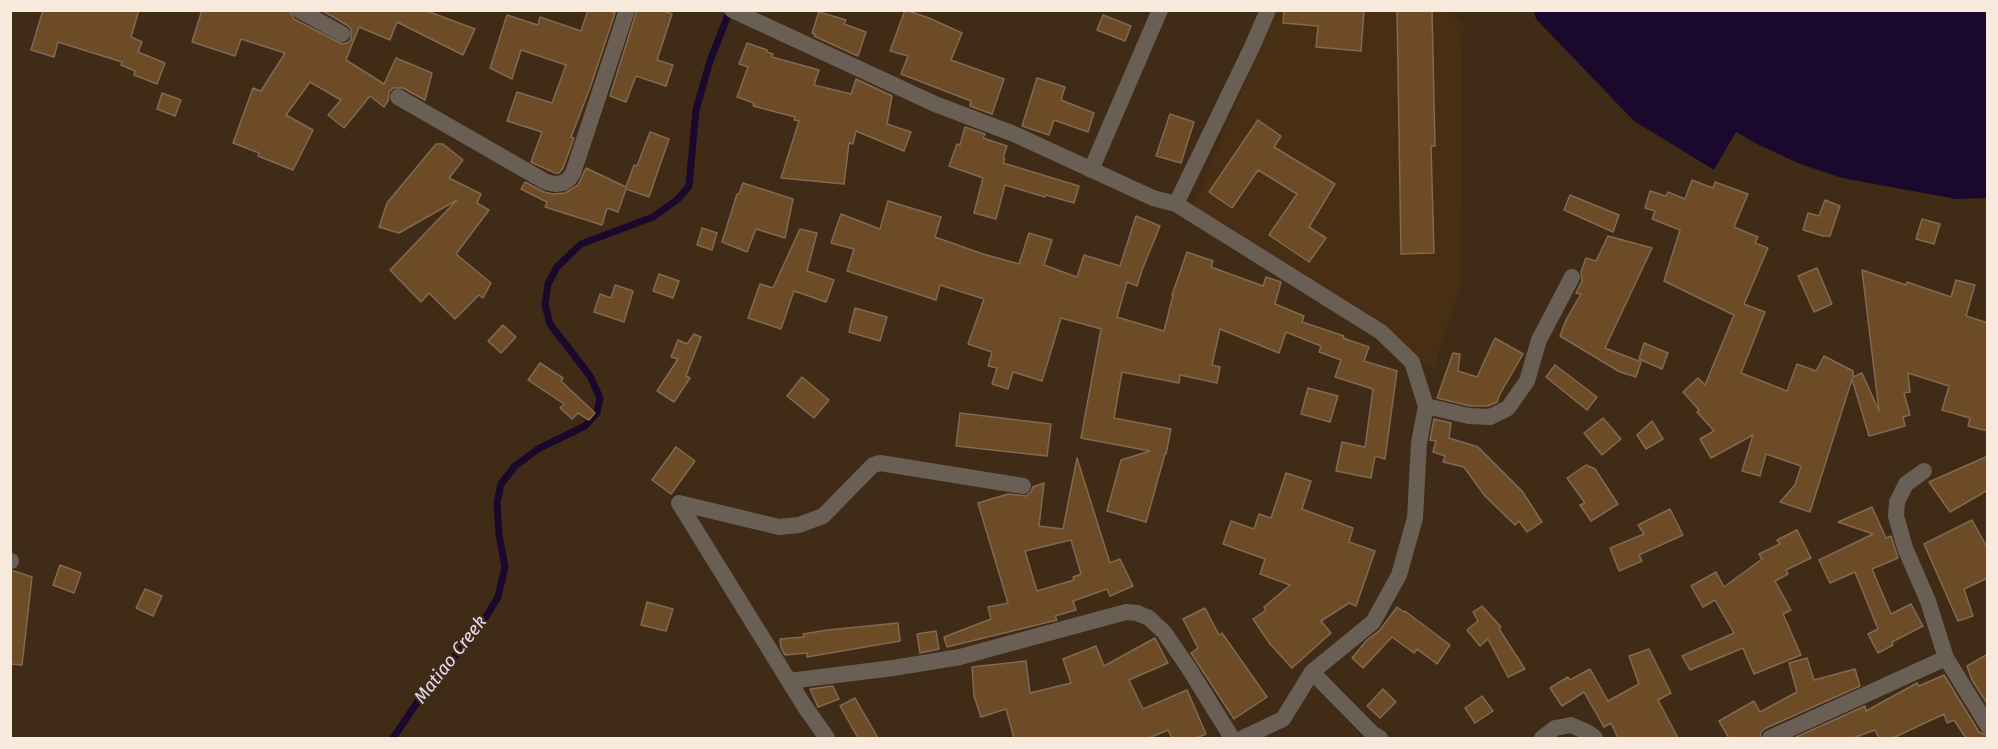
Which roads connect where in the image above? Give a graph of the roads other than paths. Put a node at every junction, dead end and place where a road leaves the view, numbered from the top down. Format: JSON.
{"nodes":[{"id":1,"x":299,"y":10,"type":"edge"},
{"id":2,"x":627,"y":10,"type":"edge"},
{"id":3,"x":732,"y":10,"type":"edge"},
{"id":4,"x":1160,"y":10,"type":"edge"},
{"id":5,"x":1268,"y":10,"type":"edge"},
{"id":6,"x":342,"y":34,"type":"dead end"},
{"id":7,"x":398,"y":98,"type":"dead end"},
{"id":8,"x":1091,"y":170,"type":"junction"},
{"id":9,"x":1176,"y":204,"type":"junction"},
{"id":10,"x":1572,"y":277,"type":"dead end"},
{"id":11,"x":1426,"y":406,"type":"junction"},
{"id":12,"x":1924,"y":471,"type":"dead end"},
{"id":13,"x":1023,"y":486,"type":"dead end"},
{"id":14,"x":1946,"y":658,"type":"junction"},
{"id":15,"x":1312,"y":672,"type":"junction"},
{"id":16,"x":789,"y":681,"type":"junction"},
{"id":17,"x":1988,"y":726,"type":"edge"},
{"id":18,"x":826,"y":738,"type":"edge"},
{"id":19,"x":1232,"y":738,"type":"edge"},
{"id":20,"x":1243,"y":738,"type":"edge"},
{"id":21,"x":1380,"y":738,"type":"edge"},
{"id":22,"x":1542,"y":738,"type":"edge"},
{"id":23,"x":1595,"y":738,"type":"edge"},
{"id":24,"x":1770,"y":738,"type":"edge"}],
"edges":[{"from":1,"to":6,"type":"street"},
{"from":2,"to":7,"type":"street"},
{"from":3,"to":8,"type":"street"},
{"from":4,"to":8,"type":"street"},
{"from":5,"to":9,"type":"street"},
{"from":8,"to":9,"type":"street"},
{"from":9,"to":11,"type":"street"},
{"from":10,"to":11,"type":"street"},
{"from":11,"to":15,"type":"street"},
{"from":12,"to":14,"type":"street"},
{"from":13,"to":16,"type":"street"},
{"from":14,"to":17,"type":"street"},
{"from":14,"to":24,"type":"street"},
{"from":15,"to":20,"type":"street"},
{"from":15,"to":21,"type":"street"},
{"from":16,"to":18,"type":"street"},
{"from":16,"to":19,"type":"street"},
{"from":22,"to":23,"type":"street"}]}
